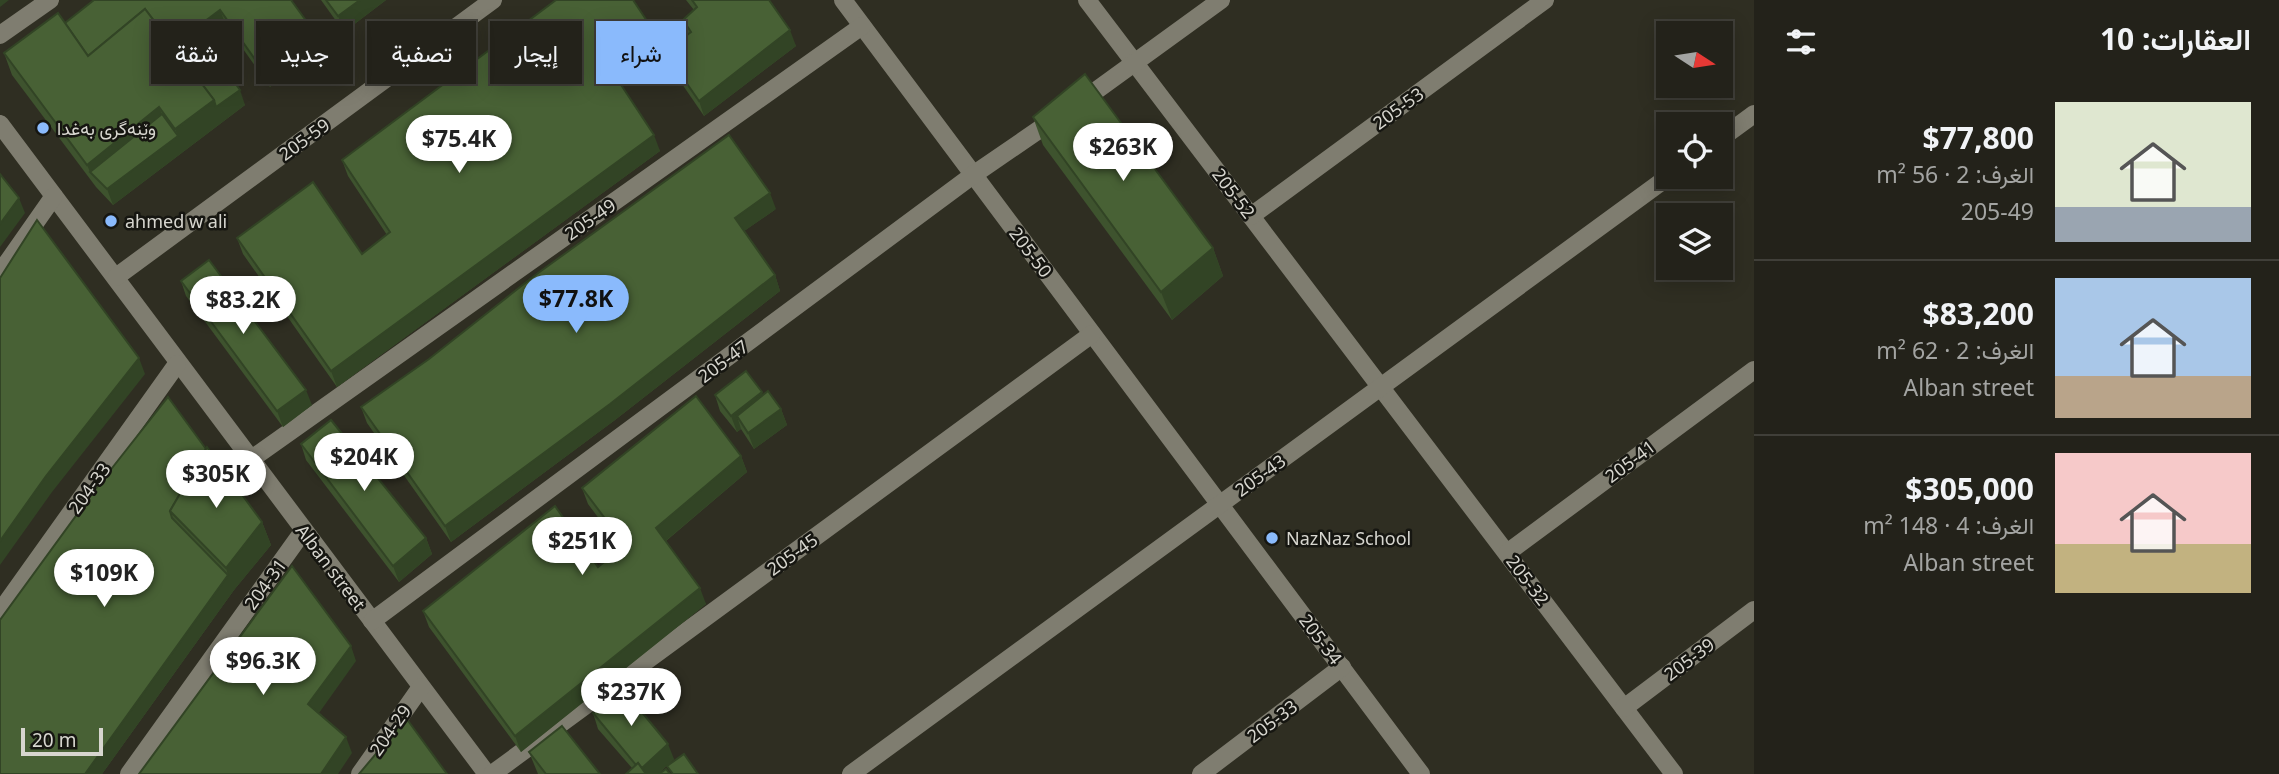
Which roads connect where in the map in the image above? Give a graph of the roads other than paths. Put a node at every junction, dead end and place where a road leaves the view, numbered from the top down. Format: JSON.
{"nodes":[{"id":1,"x":50,"y":0,"type":"edge"},
{"id":2,"x":493,"y":0,"type":"edge"},
{"id":3,"x":843,"y":0,"type":"edge"},
{"id":4,"x":1087,"y":0,"type":"edge"},
{"id":5,"x":1221,"y":0,"type":"edge"},
{"id":6,"x":1545,"y":0,"type":"edge"},
{"id":7,"x":862,"y":26,"type":"junction"},
{"id":8,"x":0,"y":35,"type":"edge"},
{"id":9,"x":1136,"y":64,"type":"junction"},
{"id":10,"x":1754,"y":114,"type":"edge"},
{"id":11,"x":0,"y":124,"type":"edge"},
{"id":12,"x":1733,"y":129,"type":"edge"},
{"id":13,"x":974,"y":175,"type":"junction"},
{"id":14,"x":1656,"y":186,"type":"edge"},
{"id":15,"x":54,"y":196,"type":"junction"},
{"id":16,"x":1251,"y":216,"type":"junction"},
{"id":17,"x":0,"y":273,"type":"edge"},
{"id":18,"x":116,"y":278,"type":"junction"},
{"id":19,"x":1092,"y":334,"type":"junction"},
{"id":20,"x":177,"y":364,"type":"junction"},
{"id":21,"x":1754,"y":370,"type":"edge"},
{"id":22,"x":1381,"y":386,"type":"junction"},
{"id":23,"x":250,"y":460,"type":"junction"},
{"id":24,"x":1220,"y":505,"type":"junction"},
{"id":25,"x":304,"y":530,"type":"junction"},
{"id":26,"x":1507,"y":553,"type":"junction"},
{"id":27,"x":1754,"y":610,"type":"edge"},
{"id":28,"x":0,"y":612,"type":"edge"},
{"id":29,"x":372,"y":621,"type":"junction"},
{"id":30,"x":1342,"y":667,"type":"junction"},
{"id":31,"x":421,"y":687,"type":"junction"},
{"id":32,"x":1624,"y":708,"type":"junction"},
{"id":33,"x":129,"y":774,"type":"edge"},
{"id":34,"x":360,"y":774,"type":"edge"},
{"id":35,"x":490,"y":774,"type":"edge"},
{"id":36,"x":851,"y":774,"type":"edge"},
{"id":37,"x":1201,"y":774,"type":"edge"},
{"id":38,"x":1422,"y":774,"type":"edge"},
{"id":39,"x":1674,"y":774,"type":"edge"}],
"edges":[{"from":1,"to":8,"type":"street"},
{"from":2,"to":18,"type":"street","name":"205-59"},
{"from":3,"to":7,"type":"street","name":"205-50"},
{"from":4,"to":9,"type":"street","name":"205-52"},
{"from":5,"to":9,"type":"street","name":"205-47"},
{"from":6,"to":16,"type":"street","name":"205-53"},
{"from":7,"to":13,"type":"street","name":"205-50"},
{"from":7,"to":23,"type":"street","name":"205-49"},
{"from":9,"to":13,"type":"street","name":"205-47"},
{"from":9,"to":16,"type":"street","name":"205-52"},
{"from":10,"to":12,"type":"street"},
{"from":11,"to":15,"type":"street","name":"Alban street"},
{"from":13,"to":19,"type":"street","name":"205-50"},
{"from":13,"to":29,"type":"street","name":"205-47"},
{"from":14,"to":22,"type":"street","name":"205-43"},
{"from":15,"to":17,"type":"street"},
{"from":15,"to":18,"type":"street","name":"Alban street"},
{"from":16,"to":22,"type":"street","name":"205-52"},
{"from":18,"to":20,"type":"street","name":"Alban street"},
{"from":19,"to":24,"type":"street","name":"205-50"},
{"from":19,"to":35,"type":"street","name":"205-45"},
{"from":20,"to":23,"type":"street","name":"Alban street"},
{"from":20,"to":28,"type":"street","name":"204-33"},
{"from":21,"to":26,"type":"street","name":"205-41"},
{"from":22,"to":24,"type":"street","name":"205-43"},
{"from":22,"to":26,"type":"street","name":"205-32"},
{"from":23,"to":25,"type":"street","name":"Alban street"},
{"from":24,"to":30,"type":"street","name":"205-34"},
{"from":24,"to":36,"type":"street","name":"205-43"},
{"from":25,"to":29,"type":"street","name":"Alban street"},
{"from":25,"to":33,"type":"street","name":"204-31"},
{"from":26,"to":32,"type":"street","name":"205-32"},
{"from":27,"to":32,"type":"street","name":"205-39"},
{"from":29,"to":31,"type":"street","name":"Alban street"},
{"from":30,"to":37,"type":"street","name":"205-33"},
{"from":30,"to":38,"type":"street","name":"205-34"},
{"from":31,"to":34,"type":"street","name":"204-29"},
{"from":31,"to":35,"type":"street","name":"Alban street"},
{"from":32,"to":39,"type":"street","name":"205-32"}]}
